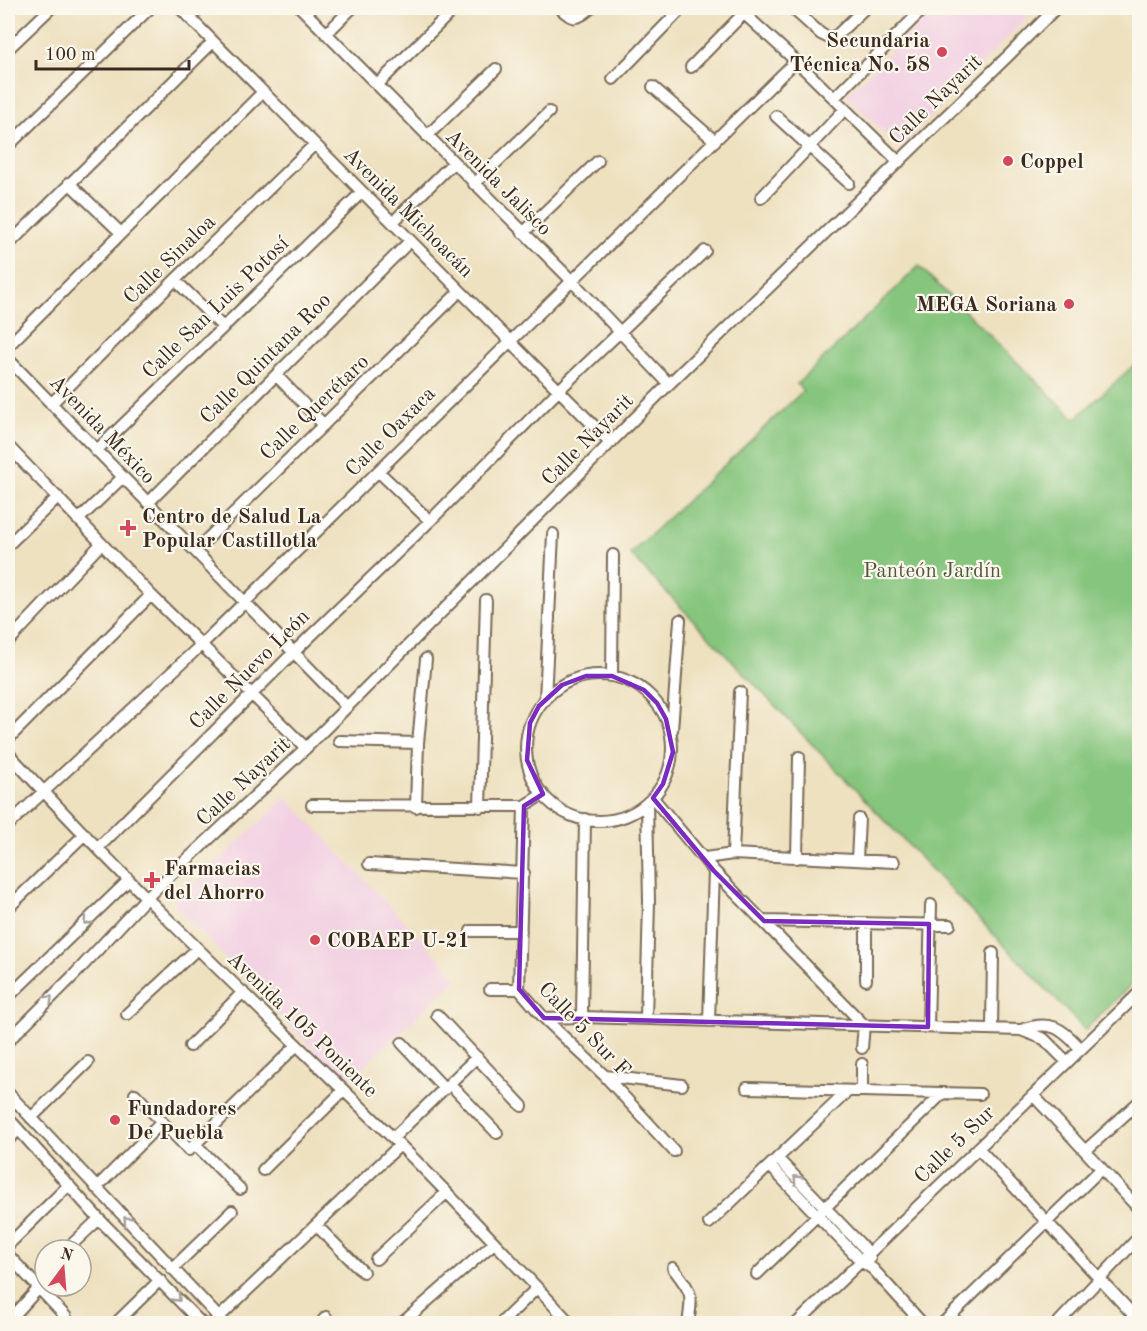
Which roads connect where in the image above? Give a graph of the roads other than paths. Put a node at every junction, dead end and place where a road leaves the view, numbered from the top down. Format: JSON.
{"nodes":[{"id":1,"x":51,"y":8,"type":"edge"},
{"id":2,"x":150,"y":8,"type":"edge"},
{"id":3,"x":180,"y":8,"type":"edge"},
{"id":4,"x":200,"y":8,"type":"edge"},
{"id":5,"x":301,"y":8,"type":"edge"},
{"id":6,"x":352,"y":8,"type":"edge"},
{"id":7,"x":455,"y":8,"type":"edge"},
{"id":8,"x":560,"y":8,"type":"edge"},
{"id":9,"x":591,"y":8,"type":"edge"},
{"id":10,"x":682,"y":8,"type":"edge"},
{"id":11,"x":792,"y":8,"type":"edge"},
{"id":12,"x":865,"y":8,"type":"edge"},
{"id":13,"x":924,"y":8,"type":"edge"},
{"id":14,"x":1056,"y":8,"type":"edge"},
{"id":15,"x":741,"y":10,"type":"edge"},
{"id":16,"x":190,"y":17,"type":"junction"},
{"id":17,"x":326,"y":34,"type":"junction"},
{"id":18,"x":213,"y":42,"type":"junction"},
{"id":19,"x":8,"y":49,"type":"edge"},
{"id":20,"x":796,"y":61,"type":"junction"},
{"id":21,"x":690,"y":67,"type":"dead end"},
{"id":22,"x":496,"y":69,"type":"dead end"},
{"id":23,"x":613,"y":79,"type":"dead end"},
{"id":24,"x":377,"y":85,"type":"junction"},
{"id":25,"x":653,"y":87,"type":"dead end"},
{"id":26,"x":263,"y":92,"type":"junction"},
{"id":27,"x":834,"y":98,"type":"junction"},
{"id":28,"x":845,"y":109,"type":"junction"},
{"id":29,"x":549,"y":112,"type":"dead end"},
{"id":30,"x":776,"y":116,"type":"dead end"},
{"id":31,"x":427,"y":136,"type":"junction"},
{"id":32,"x":9,"y":141,"type":"edge"},
{"id":33,"x":715,"y":141,"type":"junction"},
{"id":34,"x":315,"y":144,"type":"junction"},
{"id":35,"x":810,"y":148,"type":"junction"},
{"id":36,"x":598,"y":161,"type":"dead end"},
{"id":37,"x":899,"y":162,"type":"junction"},
{"id":38,"x":453,"y":163,"type":"junction"},
{"id":39,"x":69,"y":183,"type":"junction"},
{"id":40,"x":849,"y":183,"type":"dead end"},
{"id":41,"x":474,"y":184,"type":"junction"},
{"id":42,"x":362,"y":192,"type":"junction"},
{"id":43,"x":761,"y":198,"type":"dead end"},
{"id":44,"x":393,"y":222,"type":"junction"},
{"id":45,"x":121,"y":233,"type":"junction"},
{"id":46,"x":523,"y":233,"type":"junction"},
{"id":47,"x":410,"y":241,"type":"junction"},
{"id":48,"x":8,"y":245,"type":"edge"},
{"id":49,"x":705,"y":251,"type":"dead end"},
{"id":50,"x":175,"y":280,"type":"junction"},
{"id":51,"x":572,"y":281,"type":"junction"},
{"id":52,"x":460,"y":291,"type":"junction"},
{"id":53,"x":223,"y":327,"type":"junction"},
{"id":54,"x":619,"y":332,"type":"junction"},
{"id":55,"x":510,"y":340,"type":"junction"},
{"id":56,"x":8,"y":346,"type":"edge"},
{"id":57,"x":8,"y":359,"type":"edge"},
{"id":58,"x":276,"y":375,"type":"junction"},
{"id":59,"x":669,"y":384,"type":"junction"},
{"id":60,"x":559,"y":390,"type":"junction"},
{"id":61,"x":51,"y":404,"type":"junction"},
{"id":62,"x":324,"y":425,"type":"junction"},
{"id":63,"x":611,"y":443,"type":"junction"},
{"id":64,"x":8,"y":446,"type":"edge"},
{"id":65,"x":96,"y":450,"type":"junction"},
{"id":66,"x":378,"y":471,"type":"junction"},
{"id":67,"x":123,"y":477,"type":"junction"},
{"id":68,"x":58,"y":496,"type":"junction"},
{"id":69,"x":148,"y":503,"type":"junction"},
{"id":70,"x":78,"y":520,"type":"junction"},
{"id":71,"x":430,"y":521,"type":"junction"},
{"id":72,"x":553,"y":534,"type":"dead end"},
{"id":73,"x":101,"y":544,"type":"junction"},
{"id":74,"x":8,"y":545,"type":"edge"},
{"id":75,"x":195,"y":551,"type":"junction"},
{"id":76,"x":613,"y":555,"type":"dead end"},
{"id":77,"x":151,"y":595,"type":"junction"},
{"id":78,"x":486,"y":600,"type":"dead end"},
{"id":79,"x":245,"y":602,"type":"junction"},
{"id":80,"x":680,"y":620,"type":"dead end"},
{"id":81,"x":8,"y":642,"type":"edge"},
{"id":82,"x":201,"y":645,"type":"junction"},
{"id":83,"x":294,"y":652,"type":"junction"},
{"id":84,"x":426,"y":659,"type":"dead end"},
{"id":85,"x":612,"y":676,"type":"junction"},
{"id":86,"x":740,"y":692,"type":"dead end"},
{"id":87,"x":252,"y":694,"type":"junction"},
{"id":88,"x":545,"y":700,"type":"junction"},
{"id":89,"x":347,"y":707,"type":"junction"},
{"id":90,"x":672,"y":736,"type":"junction"},
{"id":91,"x":8,"y":739,"type":"edge"},
{"id":92,"x":339,"y":741,"type":"dead end"},
{"id":93,"x":418,"y":743,"type":"junction"},
{"id":94,"x":306,"y":748,"type":"junction"},
{"id":95,"x":8,"y":753,"type":"edge"},
{"id":96,"x":799,"y":757,"type":"dead end"},
{"id":97,"x":43,"y":792,"type":"junction"},
{"id":98,"x":543,"y":794,"type":"junction"},
{"id":99,"x":650,"y":800,"type":"junction"},
{"id":100,"x":312,"y":805,"type":"dead end"},
{"id":101,"x":524,"y":806,"type":"junction"},
{"id":102,"x":416,"y":807,"type":"junction"},
{"id":103,"x":480,"y":807,"type":"junction"},
{"id":104,"x":585,"y":819,"type":"junction"},
{"id":105,"x":859,"y":819,"type":"dead end"},
{"id":106,"x":8,"y":825,"type":"edge"},
{"id":107,"x":85,"y":834,"type":"junction"},
{"id":108,"x":98,"y":848,"type":"junction"},
{"id":109,"x":733,"y":854,"type":"junction"},
{"id":110,"x":705,"y":858,"type":"junction"},
{"id":111,"x":796,"y":858,"type":"junction"},
{"id":112,"x":857,"y":860,"type":"junction"},
{"id":113,"x":894,"y":862,"type":"dead end"},
{"id":114,"x":369,"y":864,"type":"dead end"},
{"id":115,"x":714,"y":871,"type":"junction"},
{"id":116,"x":524,"y":873,"type":"junction"},
{"id":117,"x":129,"y":880,"type":"junction"},
{"id":118,"x":146,"y":898,"type":"junction"},
{"id":119,"x":931,"y":905,"type":"dead end"},
{"id":120,"x":8,"y":908,"type":"edge"},
{"id":121,"x":764,"y":921,"type":"junction"},
{"id":122,"x":866,"y":923,"type":"junction"},
{"id":123,"x":929,"y":924,"type":"junction"},
{"id":124,"x":950,"y":925,"type":"dead end"},
{"id":125,"x":471,"y":931,"type":"dead end"},
{"id":126,"x":521,"y":931,"type":"junction"},
{"id":127,"x":197,"y":949,"type":"junction"},
{"id":128,"x":993,"y":953,"type":"dead end"},
{"id":129,"x":866,"y":980,"type":"dead end"},
{"id":130,"x":490,"y":989,"type":"dead end"},
{"id":131,"x":519,"y":989,"type":"junction"},
{"id":132,"x":243,"y":992,"type":"junction"},
{"id":133,"x":1140,"y":992,"type":"edge"},
{"id":134,"x":8,"y":996,"type":"edge"},
{"id":135,"x":127,"y":1014,"type":"dead end"},
{"id":136,"x":437,"y":1015,"type":"dead end"},
{"id":137,"x":582,"y":1017,"type":"junction"},
{"id":138,"x":544,"y":1018,"type":"junction"},
{"id":139,"x":646,"y":1019,"type":"junction"},
{"id":140,"x":709,"y":1021,"type":"junction"},
{"id":141,"x":864,"y":1025,"type":"junction"},
{"id":142,"x":928,"y":1027,"type":"junction"},
{"id":143,"x":992,"y":1029,"type":"junction"},
{"id":144,"x":1021,"y":1030,"type":"junction"},
{"id":145,"x":8,"y":1041,"type":"edge"},
{"id":146,"x":402,"y":1043,"type":"dead end"},
{"id":147,"x":297,"y":1045,"type":"junction"},
{"id":148,"x":190,"y":1046,"type":"dead end"},
{"id":149,"x":862,"y":1048,"type":"dead end"},
{"id":150,"x":1081,"y":1049,"type":"junction"},
{"id":151,"x":477,"y":1057,"type":"junction"},
{"id":152,"x":88,"y":1062,"type":"dead end"},
{"id":153,"x":1067,"y":1062,"type":"junction"},
{"id":154,"x":862,"y":1064,"type":"dead end"},
{"id":155,"x":605,"y":1076,"type":"junction"},
{"id":156,"x":682,"y":1085,"type":"dead end"},
{"id":157,"x":447,"y":1086,"type":"junction"},
{"id":158,"x":747,"y":1088,"type":"dead end"},
{"id":159,"x":848,"y":1090,"type":"junction"},
{"id":160,"x":343,"y":1091,"type":"junction"},
{"id":161,"x":862,"y":1091,"type":"junction"},
{"id":162,"x":943,"y":1093,"type":"junction"},
{"id":163,"x":8,"y":1094,"type":"edge"},
{"id":164,"x":135,"y":1094,"type":"dead end"},
{"id":165,"x":980,"y":1094,"type":"dead end"},
{"id":166,"x":1033,"y":1095,"type":"junction"},
{"id":167,"x":1140,"y":1101,"type":"edge"},
{"id":168,"x":522,"y":1106,"type":"dead end"},
{"id":169,"x":8,"y":1118,"type":"edge"},
{"id":170,"x":30,"y":1118,"type":"junction"},
{"id":171,"x":162,"y":1122,"type":"junction"},
{"id":172,"x":18,"y":1130,"type":"junction"},
{"id":173,"x":497,"y":1132,"type":"dead end"},
{"id":174,"x":8,"y":1140,"type":"edge"},
{"id":175,"x":396,"y":1142,"type":"junction"},
{"id":176,"x":55,"y":1144,"type":"junction"},
{"id":177,"x":193,"y":1147,"type":"junction"},
{"id":178,"x":978,"y":1148,"type":"junction"},
{"id":179,"x":674,"y":1151,"type":"dead end"},
{"id":180,"x":1085,"y":1151,"type":"junction"},
{"id":181,"x":42,"y":1155,"type":"junction"},
{"id":182,"x":774,"y":1162,"type":"junction"},
{"id":183,"x":1101,"y":1169,"type":"junction"},
{"id":184,"x":263,"y":1170,"type":"dead end"},
{"id":185,"x":69,"y":1185,"type":"junction"},
{"id":186,"x":96,"y":1188,"type":"junction"},
{"id":187,"x":240,"y":1189,"type":"dead end"},
{"id":188,"x":446,"y":1193,"type":"junction"},
{"id":189,"x":232,"y":1210,"type":"dead end"},
{"id":190,"x":1140,"y":1210,"type":"edge"},
{"id":191,"x":821,"y":1212,"type":"junction"},
{"id":192,"x":99,"y":1219,"type":"junction"},
{"id":193,"x":709,"y":1222,"type":"dead end"},
{"id":194,"x":1047,"y":1222,"type":"junction"},
{"id":195,"x":316,"y":1225,"type":"junction"},
{"id":196,"x":1140,"y":1236,"type":"edge"},
{"id":197,"x":79,"y":1238,"type":"edge"},
{"id":198,"x":148,"y":1243,"type":"junction"},
{"id":199,"x":494,"y":1243,"type":"junction"},
{"id":200,"x":8,"y":1245,"type":"edge"},
{"id":201,"x":8,"y":1255,"type":"edge"},
{"id":202,"x":135,"y":1255,"type":"junction"},
{"id":203,"x":865,"y":1257,"type":"junction"},
{"id":204,"x":376,"y":1259,"type":"dead end"},
{"id":205,"x":673,"y":1268,"type":"dead end"},
{"id":206,"x":172,"y":1269,"type":"junction"},
{"id":207,"x":363,"y":1272,"type":"dead end"},
{"id":208,"x":757,"y":1274,"type":"dead end"},
{"id":209,"x":1099,"y":1279,"type":"junction"},
{"id":210,"x":33,"y":1280,"type":"edge"},
{"id":211,"x":160,"y":1281,"type":"junction"},
{"id":212,"x":537,"y":1288,"type":"junction"},
{"id":213,"x":33,"y":1296,"type":"edge"},
{"id":214,"x":50,"y":1298,"type":"edge"},
{"id":215,"x":66,"y":1317,"type":"dead end"},
{"id":216,"x":219,"y":1321,"type":"edge"},
{"id":217,"x":8,"y":1322,"type":"edge"},
{"id":218,"x":1140,"y":1322,"type":"edge"},
{"id":219,"x":115,"y":1323,"type":"edge"},
{"id":220,"x":202,"y":1323,"type":"edge"},
{"id":221,"x":401,"y":1323,"type":"edge"},
{"id":222,"x":500,"y":1323,"type":"edge"},
{"id":223,"x":571,"y":1323,"type":"edge"},
{"id":224,"x":688,"y":1323,"type":"edge"},
{"id":225,"x":796,"y":1323,"type":"edge"},
{"id":226,"x":922,"y":1323,"type":"edge"},
{"id":227,"x":942,"y":1323,"type":"edge"},
{"id":228,"x":1057,"y":1323,"type":"edge"}],
"edges":[{"from":1,"to":19,"type":"street"},
{"from":2,"to":32,"type":"street"},
{"from":3,"to":16,"type":"street","name":"Avenida Michoacán"},
{"from":4,"to":16,"type":"street"},
{"from":5,"to":17,"type":"street","name":"Avenida Jalisco"},
{"from":6,"to":17,"type":"street"},
{"from":7,"to":24,"type":"street"},
{"from":8,"to":9,"type":"street"},
{"from":10,"to":23,"type":"street"},
{"from":11,"to":12,"type":"street"},
{"from":13,"to":27,"type":"street"},
{"from":14,"to":37,"type":"street","name":"Calle Nayarit"},
{"from":15,"to":20,"type":"street"},
{"from":15,"to":21,"type":"street"},
{"from":16,"to":18,"type":"street","name":"Avenida Michoacán"},
{"from":17,"to":24,"type":"street","name":"Avenida Jalisco"},
{"from":18,"to":26,"type":"street","name":"Avenida Michoacán"},
{"from":18,"to":39,"type":"street"},
{"from":20,"to":27,"type":"street"},
{"from":20,"to":33,"type":"street","name":"Calle Oaxaca"},
{"from":22,"to":31,"type":"street"},
{"from":24,"to":31,"type":"street","name":"Avenida Jalisco"},
{"from":25,"to":33,"type":"street"},
{"from":26,"to":34,"type":"street","name":"Avenida Michoacán"},
{"from":26,"to":45,"type":"street"},
{"from":27,"to":28,"type":"street"},
{"from":28,"to":35,"type":"street"},
{"from":28,"to":37,"type":"street"},
{"from":29,"to":41,"type":"street"},
{"from":30,"to":35,"type":"street"},
{"from":31,"to":38,"type":"street","name":"Avenida Jalisco"},
{"from":33,"to":51,"type":"street","name":"Calle Oaxaca"},
{"from":34,"to":42,"type":"street","name":"Avenida Michoacán"},
{"from":34,"to":50,"type":"street","name":"Calle Sinaloa"},
{"from":35,"to":40,"type":"street"},
{"from":35,"to":43,"type":"street"},
{"from":36,"to":46,"type":"street"},
{"from":37,"to":59,"type":"street","name":"Calle Nayarit"},
{"from":38,"to":41,"type":"street","name":"Avenida Jalisco"},
{"from":38,"to":44,"type":"street"},
{"from":39,"to":45,"type":"street"},
{"from":39,"to":48,"type":"street"},
{"from":41,"to":46,"type":"street","name":"Avenida Jalisco"},
{"from":42,"to":44,"type":"street","name":"Avenida Michoacán"},
{"from":42,"to":53,"type":"street","name":"Calle San Luis Potosí"},
{"from":44,"to":47,"type":"street","name":"Avenida Michoacán"},
{"from":45,"to":56,"type":"street"},
{"from":46,"to":51,"type":"street","name":"Avenida Jalisco"},
{"from":47,"to":52,"type":"street","name":"Avenida Michoacán"},
{"from":47,"to":58,"type":"street","name":"Calle Quintana Roo"},
{"from":49,"to":54,"type":"street","name":"Calle Nuevo León"},
{"from":50,"to":53,"type":"street"},
{"from":50,"to":61,"type":"street","name":"Calle Sinaloa"},
{"from":51,"to":54,"type":"street","name":"Avenida Jalisco"},
{"from":51,"to":55,"type":"street","name":"Calle Oaxaca"},
{"from":52,"to":55,"type":"street","name":"Avenida Michoacán"},
{"from":52,"to":62,"type":"street","name":"Calle Querétaro"},
{"from":53,"to":65,"type":"street","name":"Calle San Luis Potosí"},
{"from":54,"to":59,"type":"street","name":"Avenida Jalisco"},
{"from":54,"to":60,"type":"street","name":"Calle Nuevo León"},
{"from":55,"to":60,"type":"street","name":"Avenida Michoacán"},
{"from":55,"to":66,"type":"street","name":"Calle Oaxaca"},
{"from":57,"to":61,"type":"street","name":"Avenida México"},
{"from":58,"to":62,"type":"street"},
{"from":58,"to":69,"type":"street","name":"Calle Quintana Roo"},
{"from":59,"to":63,"type":"street","name":"Calle Nayarit"},
{"from":60,"to":63,"type":"street","name":"Avenida Michoacán"},
{"from":60,"to":71,"type":"street","name":"Calle Nuevo León"},
{"from":61,"to":65,"type":"street","name":"Avenida México"},
{"from":62,"to":75,"type":"street","name":"Calle Querétaro"},
{"from":63,"to":89,"type":"street","name":"Calle Nayarit"},
{"from":64,"to":68,"type":"street"},
{"from":65,"to":67,"type":"street","name":"Avenida México"},
{"from":66,"to":71,"type":"street"},
{"from":66,"to":79,"type":"street","name":"Calle Oaxaca"},
{"from":67,"to":69,"type":"street","name":"Avenida México"},
{"from":67,"to":70,"type":"street"},
{"from":68,"to":70,"type":"street"},
{"from":68,"to":74,"type":"street"},
{"from":69,"to":75,"type":"street","name":"Avenida México"},
{"from":70,"to":73,"type":"street"},
{"from":71,"to":83,"type":"street","name":"Calle Nuevo León"},
{"from":72,"to":88,"type":"street"},
{"from":73,"to":77,"type":"street"},
{"from":73,"to":81,"type":"street"},
{"from":75,"to":79,"type":"street","name":"Avenida México"},
{"from":76,"to":85,"type":"street"},
{"from":77,"to":82,"type":"street"},
{"from":77,"to":91,"type":"street"},
{"from":78,"to":103,"type":"street"},
{"from":79,"to":82,"type":"street","name":"Calle Oaxaca"},
{"from":79,"to":83,"type":"street","name":"Avenida México"},
{"from":80,"to":90,"type":"street"},
{"from":82,"to":87,"type":"street"},
{"from":82,"to":97,"type":"street","name":"Calle Oaxaca"},
{"from":83,"to":87,"type":"street","name":"Calle Nuevo León"},
{"from":83,"to":89,"type":"street","name":"Avenida México"},
{"from":84,"to":93,"type":"street"},
{"from":85,"to":88,"type":"street"},
{"from":85,"to":90,"type":"street"},
{"from":86,"to":109,"type":"street"},
{"from":87,"to":94,"type":"street"},
{"from":87,"to":108,"type":"street","name":"Calle Nuevo León"},
{"from":88,"to":98,"type":"street"},
{"from":89,"to":94,"type":"street","name":"Calle Nayarit"},
{"from":90,"to":99,"type":"street"},
{"from":92,"to":93,"type":"street"},
{"from":93,"to":102,"type":"street"},
{"from":94,"to":118,"type":"street","name":"Calle Nayarit"},
{"from":95,"to":97,"type":"street","name":"Avenida 105 Poniente"},
{"from":96,"to":111,"type":"street"},
{"from":97,"to":106,"type":"street","name":"Calle Oaxaca"},
{"from":97,"to":107,"type":"street","name":"Avenida 105 Poniente"},
{"from":98,"to":101,"type":"street"},
{"from":98,"to":104,"type":"street"},
{"from":99,"to":104,"type":"street"},
{"from":99,"to":110,"type":"street"},
{"from":99,"to":139,"type":"street"},
{"from":100,"to":102,"type":"street"},
{"from":101,"to":103,"type":"street"},
{"from":101,"to":116,"type":"street","name":"Calle 5 Sur F"},
{"from":102,"to":103,"type":"street"},
{"from":104,"to":137,"type":"street"},
{"from":105,"to":112,"type":"street"},
{"from":107,"to":108,"type":"street","name":"Avenida 105 Poniente"},
{"from":107,"to":120,"type":"street"},
{"from":108,"to":117,"type":"street","name":"Avenida 105 Poniente"},
{"from":109,"to":110,"type":"street"},
{"from":109,"to":111,"type":"street"},
{"from":110,"to":115,"type":"street"},
{"from":111,"to":112,"type":"street"},
{"from":112,"to":113,"type":"street"},
{"from":114,"to":116,"type":"street"},
{"from":115,"to":121,"type":"street"},
{"from":115,"to":140,"type":"street"},
{"from":116,"to":126,"type":"street","name":"Calle 5 Sur F"},
{"from":117,"to":118,"type":"street","name":"Avenida 105 Poniente"},
{"from":117,"to":134,"type":"street","one_way":true},
{"from":118,"to":127,"type":"street","name":"Avenida 105 Poniente"},
{"from":145,"to":118,"type":"street","name":"Calle Nayarit","one_way":true},
{"from":119,"to":123,"type":"street"},
{"from":121,"to":122,"type":"street"},
{"from":121,"to":141,"type":"street"},
{"from":122,"to":123,"type":"street"},
{"from":122,"to":129,"type":"street"},
{"from":123,"to":124,"type":"street"},
{"from":123,"to":142,"type":"street"},
{"from":125,"to":126,"type":"street"},
{"from":126,"to":131,"type":"street","name":"Calle 5 Sur F"},
{"from":127,"to":132,"type":"street","name":"Avenida 105 Poniente"},
{"from":127,"to":135,"type":"street"},
{"from":128,"to":143,"type":"street"},
{"from":130,"to":131,"type":"street"},
{"from":131,"to":138,"type":"street","name":"Calle 5 Sur F"},
{"from":132,"to":147,"type":"street","name":"Avenida 105 Poniente"},
{"from":132,"to":148,"type":"street"},
{"from":133,"to":150,"type":"street","name":"Calle 5 Sur"},
{"from":136,"to":151,"type":"street"},
{"from":137,"to":138,"type":"street"},
{"from":137,"to":139,"type":"street"},
{"from":138,"to":155,"type":"street","name":"Calle 5 Sur F"},
{"from":139,"to":140,"type":"street"},
{"from":140,"to":141,"type":"street"},
{"from":141,"to":142,"type":"street"},
{"from":141,"to":149,"type":"street"},
{"from":142,"to":143,"type":"street"},
{"from":143,"to":144,"type":"street"},
{"from":144,"to":150,"type":"street"},
{"from":144,"to":153,"type":"street"},
{"from":146,"to":157,"type":"street"},
{"from":147,"to":160,"type":"street","name":"Avenida 105 Poniente"},
{"from":147,"to":177,"type":"street"},
{"from":150,"to":153,"type":"street","name":"Calle 5 Sur"},
{"from":151,"to":157,"type":"street"},
{"from":151,"to":168,"type":"street"},
{"from":152,"to":170,"type":"street"},
{"from":153,"to":166,"type":"street","name":"Calle 5 Sur"},
{"from":154,"to":161,"type":"street"},
{"from":155,"to":156,"type":"street"},
{"from":155,"to":179,"type":"street","name":"Calle 5 Sur F"},
{"from":157,"to":173,"type":"street"},
{"from":157,"to":175,"type":"street"},
{"from":158,"to":159,"type":"street"},
{"from":159,"to":161,"type":"street"},
{"from":159,"to":182,"type":"street"},
{"from":160,"to":175,"type":"street","name":"Avenida 105 Poniente"},
{"from":160,"to":184,"type":"street"},
{"from":161,"to":162,"type":"street"},
{"from":162,"to":165,"type":"street"},
{"from":162,"to":191,"type":"street"},
{"from":163,"to":170,"type":"street"},
{"from":164,"to":171,"type":"street"},
{"from":166,"to":178,"type":"street","name":"Calle 5 Sur"},
{"from":166,"to":180,"type":"street"},
{"from":167,"to":180,"type":"street"},
{"from":169,"to":172,"type":"street"},
{"from":170,"to":176,"type":"street"},
{"from":171,"to":177,"type":"street"},
{"from":171,"to":186,"type":"street"},
{"from":172,"to":174,"type":"street"},
{"from":172,"to":181,"type":"street"},
{"from":175,"to":188,"type":"street","name":"Avenida 105 Poniente"},
{"from":175,"to":195,"type":"street"},
{"from":176,"to":181,"type":"street"},
{"from":176,"to":186,"type":"street"},
{"from":177,"to":187,"type":"street"},
{"from":178,"to":194,"type":"street"},
{"from":178,"to":203,"type":"street","name":"Calle 5 Sur"},
{"from":180,"to":183,"type":"street"},
{"from":181,"to":185,"type":"street"},
{"from":182,"to":191,"type":"street"},
{"from":182,"to":193,"type":"street"},
{"from":183,"to":190,"type":"street"},
{"from":183,"to":194,"type":"street"},
{"from":185,"to":192,"type":"street"},
{"from":185,"to":200,"type":"street"},
{"from":198,"to":186,"type":"street","one_way":true},
{"from":188,"to":199,"type":"street","name":"Avenida 105 Poniente"},
{"from":188,"to":204,"type":"street"},
{"from":189,"to":206,"type":"street"},
{"from":191,"to":203,"type":"street"},
{"from":191,"to":208,"type":"street"},
{"from":192,"to":197,"type":"street"},
{"from":192,"to":202,"type":"street"},
{"from":194,"to":209,"type":"street"},
{"from":194,"to":227,"type":"street"},
{"from":195,"to":207,"type":"street"},
{"from":195,"to":216,"type":"street"},
{"from":196,"to":209,"type":"street"},
{"from":198,"to":202,"type":"street"},
{"from":198,"to":206,"type":"street"},
{"from":199,"to":212,"type":"street","name":"Avenida 105 Poniente"},
{"from":199,"to":221,"type":"street"},
{"from":201,"to":210,"type":"street"},
{"from":202,"to":211,"type":"street"},
{"from":203,"to":225,"type":"street","name":"Calle 5 Sur"},
{"from":203,"to":226,"type":"street"},
{"from":205,"to":224,"type":"street"},
{"from":206,"to":216,"type":"street"},
{"from":209,"to":218,"type":"street"},
{"from":209,"to":228,"type":"street"},
{"from":211,"to":219,"type":"street"},
{"from":211,"to":220,"type":"street","one_way":true},
{"from":212,"to":222,"type":"street"},
{"from":212,"to":223,"type":"street","name":"Avenida 105 Poniente"},
{"from":213,"to":217,"type":"street"},
{"from":214,"to":215,"type":"street"}]}
